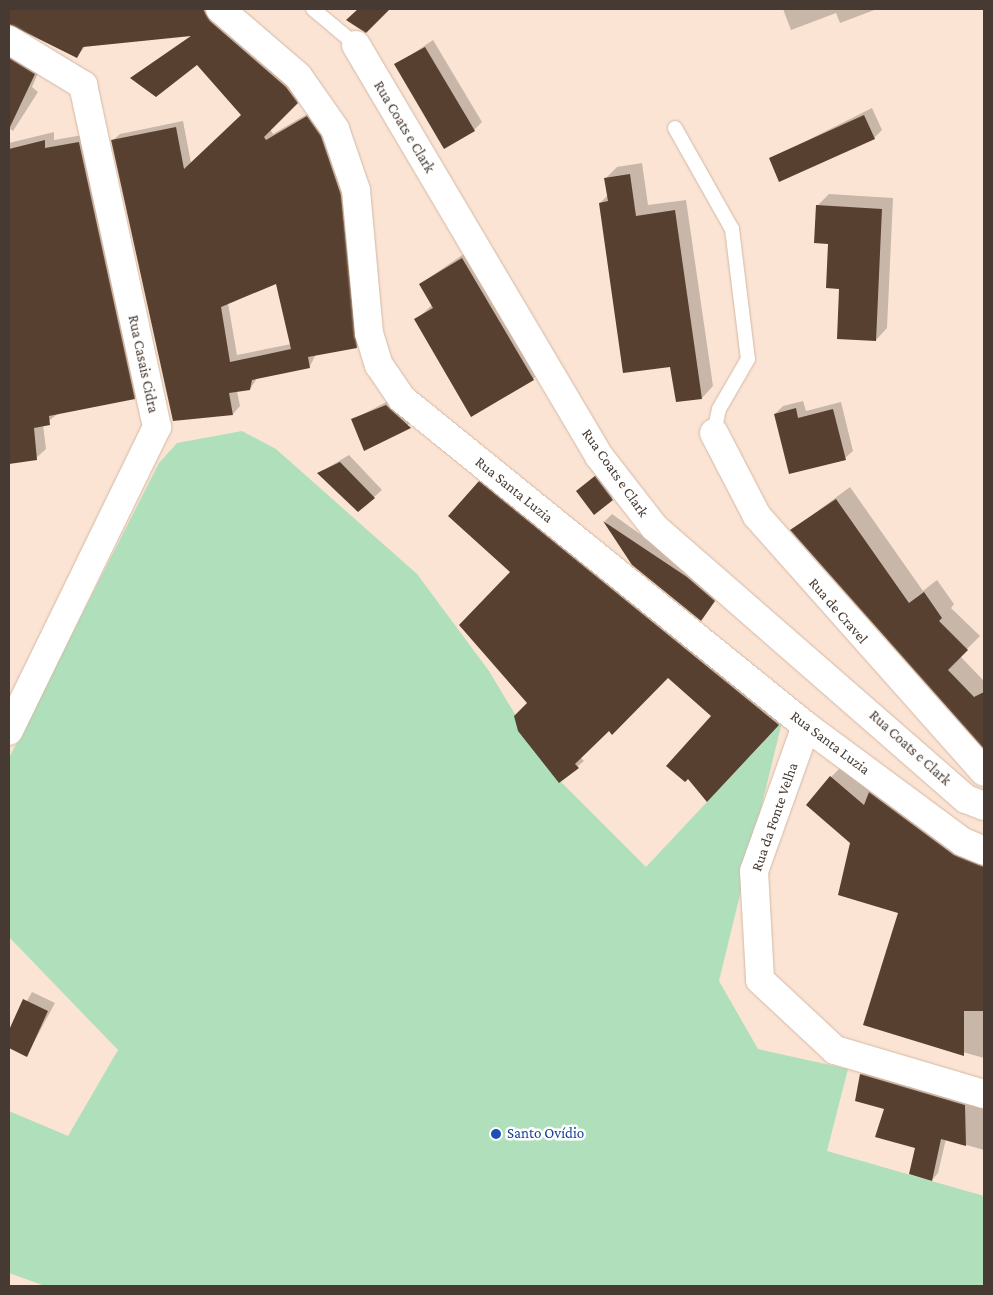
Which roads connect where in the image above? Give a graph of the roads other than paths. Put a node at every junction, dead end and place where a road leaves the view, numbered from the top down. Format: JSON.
{"nodes":[{"id":1,"x":220,"y":9,"type":"edge"},
{"id":2,"x":313,"y":9,"type":"edge"},
{"id":3,"x":9,"y":40,"type":"edge"},
{"id":4,"x":356,"y":45,"type":"joint"},
{"id":5,"x":675,"y":128,"type":"dead end"},
{"id":6,"x":714,"y":433,"type":"joint"},
{"id":7,"x":806,"y":726,"type":"junction"},
{"id":8,"x":9,"y":731,"type":"edge"},
{"id":9,"x":984,"y":772,"type":"edge"},
{"id":10,"x":984,"y":806,"type":"edge"},
{"id":11,"x":984,"y":851,"type":"edge"},
{"id":12,"x":984,"y":1094,"type":"edge"}],
"edges":[{"from":1,"to":7,"type":"street","name":"Rua Santa Luzia"},
{"from":2,"to":4,"type":"lane"},
{"from":3,"to":8,"type":"street","name":"Rua Casais Cidra"},
{"from":4,"to":10,"type":"street","name":"Rua Coats e Clark"},
{"from":5,"to":6,"type":"lane"},
{"from":6,"to":9,"type":"street","name":"Rua de Cravel"},
{"from":7,"to":11,"type":"street","name":"Rua Santa Luzia"},
{"from":7,"to":12,"type":"street","name":"Rua da Fonte Velha"}]}
